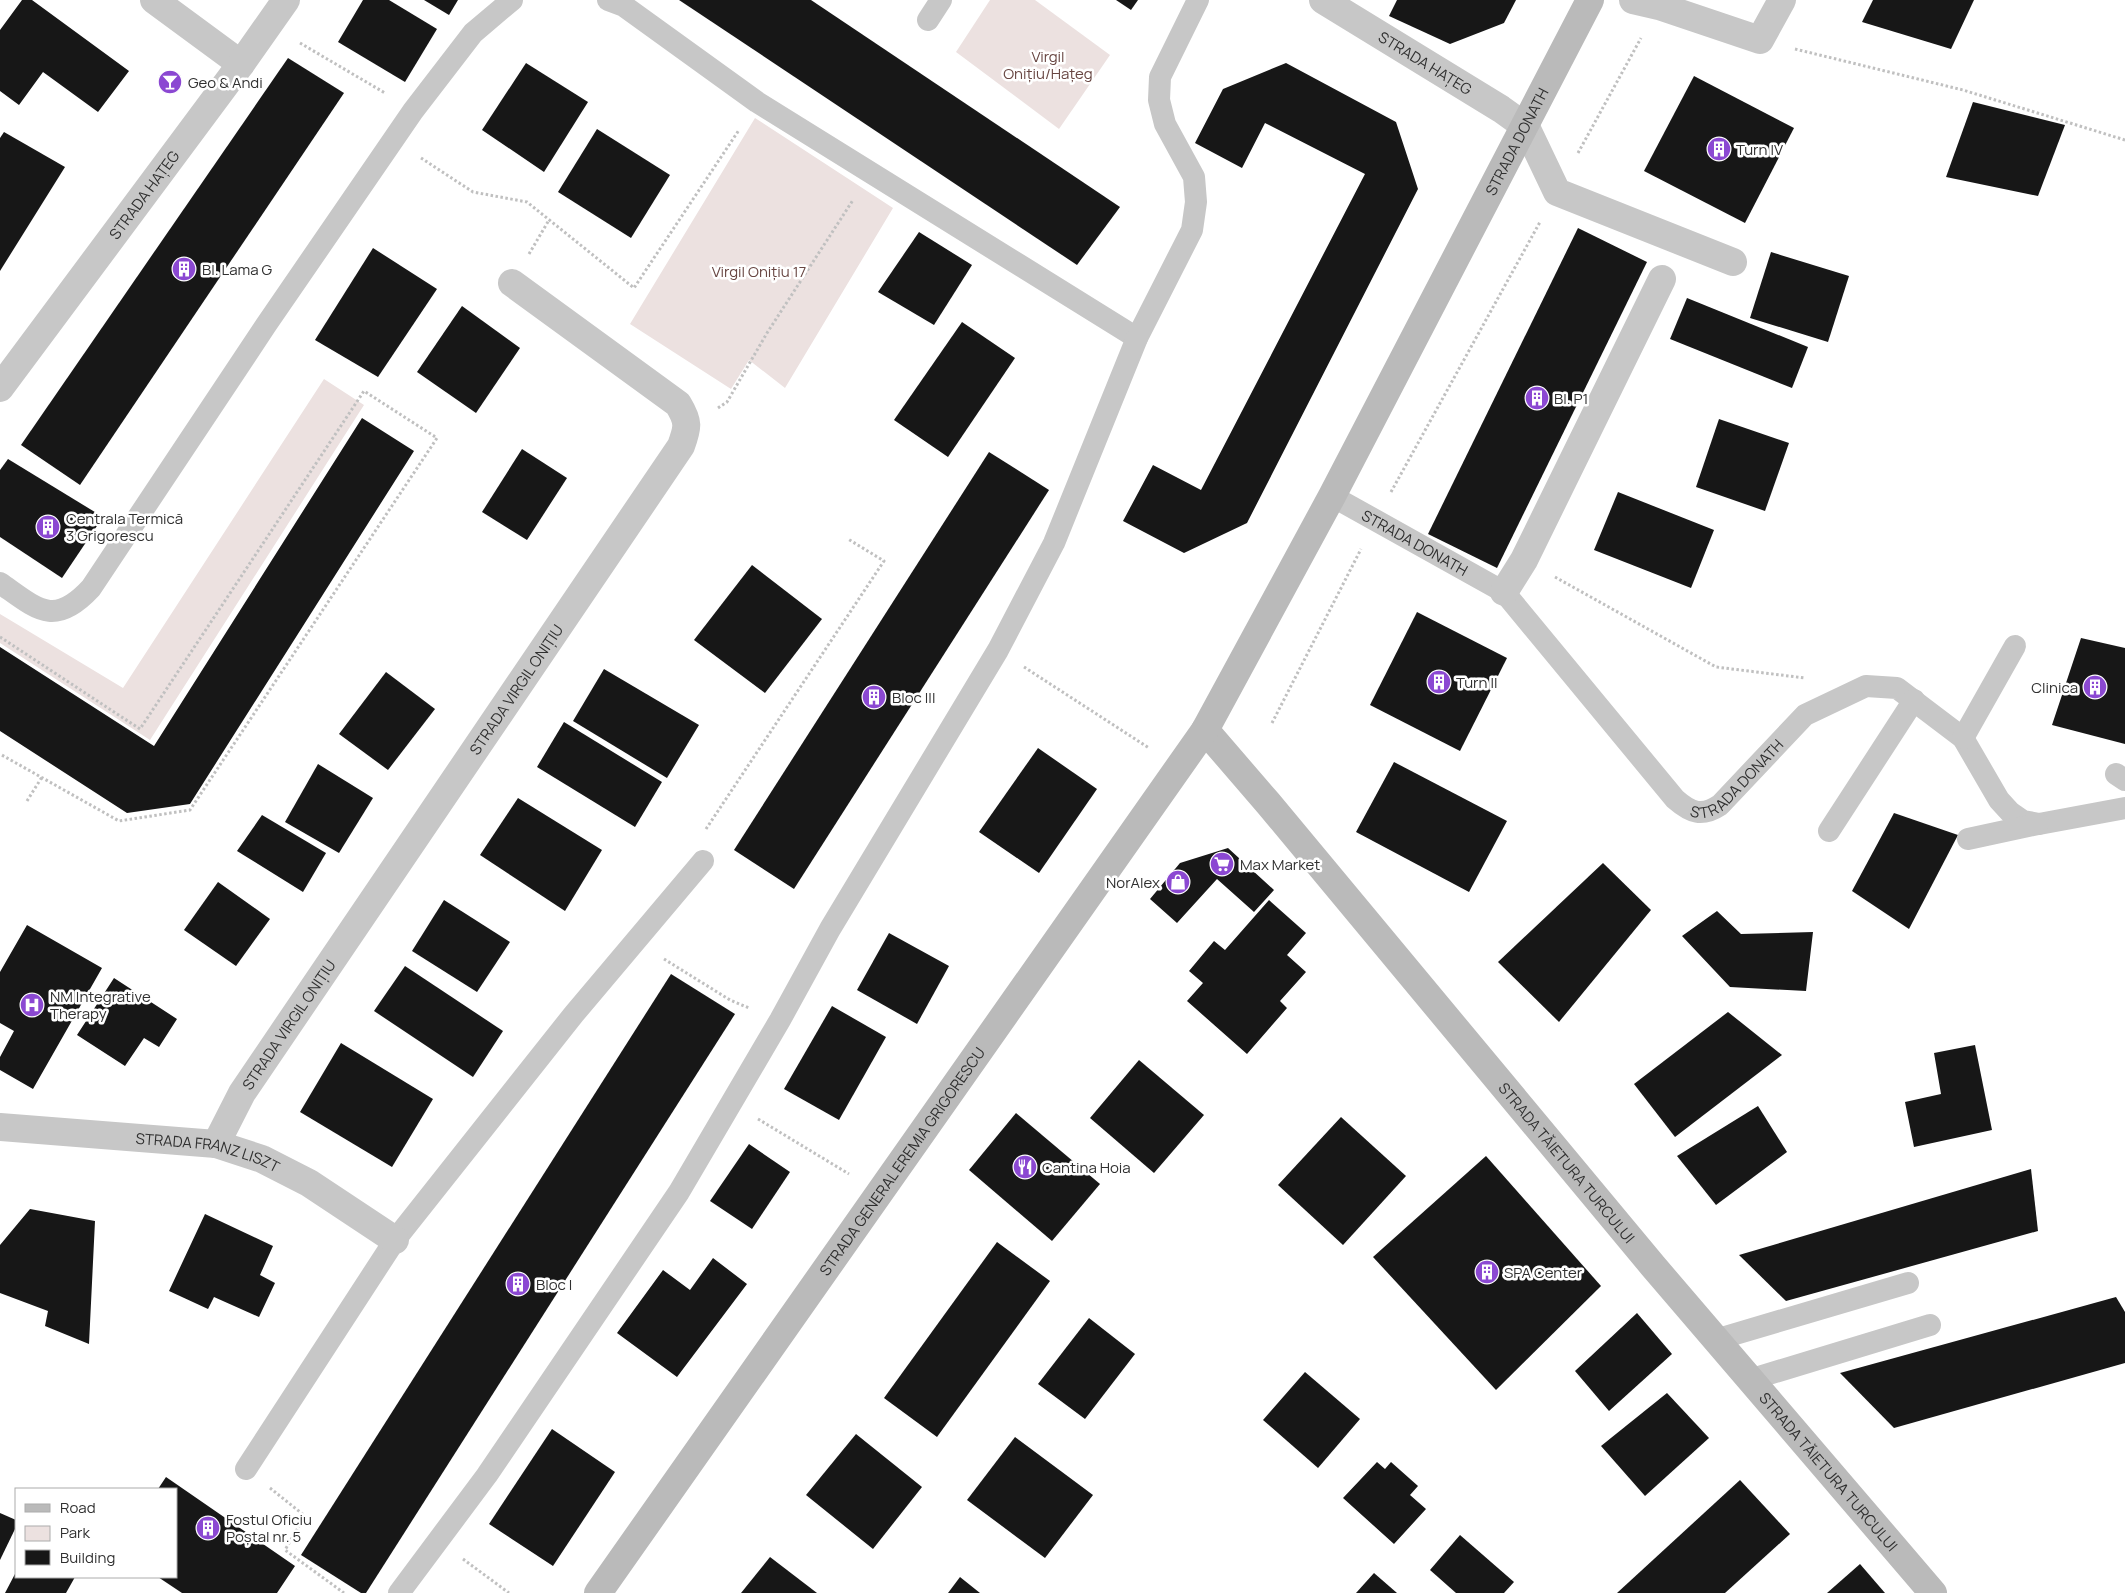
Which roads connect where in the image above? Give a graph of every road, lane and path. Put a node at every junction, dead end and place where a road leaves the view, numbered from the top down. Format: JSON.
{"nodes":[{"id":1,"x":154,"y":0,"type":"edge"},
{"id":2,"x":286,"y":0,"type":"edge"},
{"id":3,"x":512,"y":0,"type":"edge"},
{"id":4,"x":608,"y":0,"type":"edge"},
{"id":5,"x":941,"y":0,"type":"edge"},
{"id":6,"x":1198,"y":0,"type":"edge"},
{"id":7,"x":1323,"y":0,"type":"edge"},
{"id":8,"x":1590,"y":0,"type":"edge"},
{"id":9,"x":1782,"y":0,"type":"edge"},
{"id":10,"x":1646,"y":3,"type":"edge"},
{"id":11,"x":928,"y":20,"type":"dead end"},
{"id":12,"x":270,"y":24,"type":"junction"},
{"id":13,"x":1760,"y":40,"type":"junction"},
{"id":14,"x":241,"y":64,"type":"junction"},
{"id":15,"x":757,"y":102,"type":"junction"},
{"id":16,"x":413,"y":110,"type":"junction"},
{"id":17,"x":1526,"y":127,"type":"junction"},
{"id":18,"x":392,"y":140,"type":"junction"},
{"id":19,"x":2125,"y":140,"type":"edge"},
{"id":20,"x":871,"y":172,"type":"junction"},
{"id":21,"x":1557,"y":192,"type":"junction"},
{"id":22,"x":1733,"y":262,"type":"dead end"},
{"id":23,"x":1662,"y":279,"type":"dead end"},
{"id":24,"x":512,"y":283,"type":"dead end"},
{"id":25,"x":1137,"y":338,"type":"junction"},
{"id":26,"x":0,"y":388,"type":"edge"},
{"id":27,"x":687,"y":431,"type":"junction"},
{"id":28,"x":1332,"y":496,"type":"junction"},
{"id":29,"x":1376,"y":520,"type":"junction"},
{"id":30,"x":848,"y":539,"type":"dead end"},
{"id":31,"x":1524,"y":560,"type":"junction"},
{"id":32,"x":0,"y":583,"type":"edge"},
{"id":33,"x":1504,"y":592,"type":"junction"},
{"id":34,"x":0,"y":637,"type":"edge"},
{"id":35,"x":2015,"y":646,"type":"dead end"},
{"id":36,"x":998,"y":650,"type":"junction"},
{"id":37,"x":1810,"y":678,"type":"dead end"},
{"id":38,"x":1914,"y":700,"type":"junction"},
{"id":39,"x":1272,"y":723,"type":"dead end"},
{"id":40,"x":1205,"y":730,"type":"junction"},
{"id":41,"x":1962,"y":738,"type":"junction"},
{"id":42,"x":1151,"y":750,"type":"dead end"},
{"id":43,"x":0,"y":754,"type":"edge"},
{"id":44,"x":42,"y":777,"type":"junction"},
{"id":45,"x":26,"y":801,"type":"dead end"},
{"id":46,"x":2125,"y":808,"type":"edge"},
{"id":47,"x":2039,"y":824,"type":"junction"},
{"id":48,"x":1829,"y":831,"type":"dead end"},
{"id":49,"x":1968,"y":839,"type":"dead end"},
{"id":50,"x":704,"y":861,"type":"joint"},
{"id":51,"x":635,"y":942,"type":"junction"},
{"id":52,"x":780,"y":1020,"type":"junction"},
{"id":53,"x":732,"y":1104,"type":"junction"},
{"id":54,"x":0,"y":1127,"type":"edge"},
{"id":55,"x":216,"y":1144,"type":"junction"},
{"id":56,"x":854,"y":1177,"type":"dead end"},
{"id":57,"x":396,"y":1240,"type":"junction"},
{"id":58,"x":1908,"y":1283,"type":"dead end"},
{"id":59,"x":1930,"y":1325,"type":"dead end"},
{"id":60,"x":1715,"y":1340,"type":"junction"},
{"id":61,"x":1750,"y":1380,"type":"junction"},
{"id":62,"x":246,"y":1469,"type":"joint"},
{"id":63,"x":439,"y":1542,"type":"junction"},
{"id":64,"x":344,"y":1593,"type":"edge"},
{"id":65,"x":399,"y":1593,"type":"edge"},
{"id":66,"x":509,"y":1593,"type":"edge"},
{"id":67,"x":598,"y":1593,"type":"edge"},
{"id":68,"x":1933,"y":1593,"type":"edge"}],
"edges":[{"from":1,"to":14,"type":"street"},
{"from":2,"to":12,"type":"street","name":"STRADA HAȚEG"},
{"from":3,"to":16,"type":"lane"},
{"from":4,"to":15,"type":"lane"},
{"from":5,"to":11,"type":"lane"},
{"from":6,"to":25,"type":"lane"},
{"from":7,"to":17,"type":"street","name":"STRADA HAȚEG"},
{"from":8,"to":17,"type":"main road","name":"STRADA DONATH"},
{"from":9,"to":13,"type":"street"},
{"from":10,"to":13,"type":"street"},
{"from":10,"to":21,"type":"path"},
{"from":12,"to":14,"type":"street","name":"STRADA HAȚEG"},
{"from":12,"to":16,"type":"path"},
{"from":13,"to":19,"type":"path"},
{"from":14,"to":26,"type":"street","name":"STRADA HAȚEG"},
{"from":15,"to":18,"type":"path"},
{"from":15,"to":20,"type":"lane"},
{"from":16,"to":18,"type":"lane"},
{"from":17,"to":21,"type":"street"},
{"from":17,"to":28,"type":"main road","name":"STRADA DONATH"},
{"from":18,"to":32,"type":"lane"},
{"from":20,"to":25,"type":"lane"},
{"from":20,"to":27,"type":"path"},
{"from":21,"to":22,"type":"street"},
{"from":21,"to":29,"type":"path"},
{"from":23,"to":31,"type":"street"},
{"from":24,"to":27,"type":"street"},
{"from":25,"to":36,"type":"lane"},
{"from":27,"to":55,"type":"street","name":"STRADA VIRGIL ONIȚIU"},
{"from":28,"to":29,"type":"lane","name":"STRADA DONATH"},
{"from":28,"to":40,"type":"main road","name":"STRADA DONATH"},
{"from":29,"to":33,"type":"lane","name":"STRADA DONATH"},
{"from":29,"to":39,"type":"path"},
{"from":30,"to":50,"type":"path"},
{"from":31,"to":33,"type":"street"},
{"from":31,"to":37,"type":"path"},
{"from":33,"to":38,"type":"lane","name":"STRADA DONATH"},
{"from":34,"to":44,"type":"path"},
{"from":35,"to":41,"type":"lane"},
{"from":36,"to":42,"type":"path"},
{"from":36,"to":52,"type":"lane"},
{"from":38,"to":41,"type":"lane","name":"STRADA DONATH"},
{"from":38,"to":48,"type":"lane"},
{"from":40,"to":60,"type":"main road","name":"STRADA TĂIETURA TURCULUI"},
{"from":40,"to":67,"type":"main road","name":"STRADA GENERAL EREMIA GRIGORESCU"},
{"from":41,"to":47,"type":"lane","name":"STRADA DONATH"},
{"from":43,"to":44,"type":"path"},
{"from":44,"to":45,"type":"path"},
{"from":46,"to":47,"type":"lane","name":"STRADA DONATH"},
{"from":47,"to":49,"type":"lane"},
{"from":50,"to":51,"type":"lane"},
{"from":51,"to":52,"type":"path"},
{"from":51,"to":57,"type":"lane"},
{"from":52,"to":53,"type":"lane"},
{"from":53,"to":56,"type":"path"},
{"from":53,"to":63,"type":"lane"},
{"from":54,"to":55,"type":"street","name":"STRADA FRANZ LISZT"},
{"from":55,"to":57,"type":"street","name":"STRADA FRANZ LISZT"},
{"from":57,"to":62,"type":"lane"},
{"from":58,"to":60,"type":"lane"},
{"from":59,"to":61,"type":"lane"},
{"from":60,"to":61,"type":"main road","name":"STRADA TĂIETURA TURCULUI"},
{"from":61,"to":68,"type":"main road","name":"STRADA TĂIETURA TURCULUI"},
{"from":62,"to":64,"type":"path"},
{"from":63,"to":65,"type":"lane"},
{"from":63,"to":66,"type":"path"}]}
